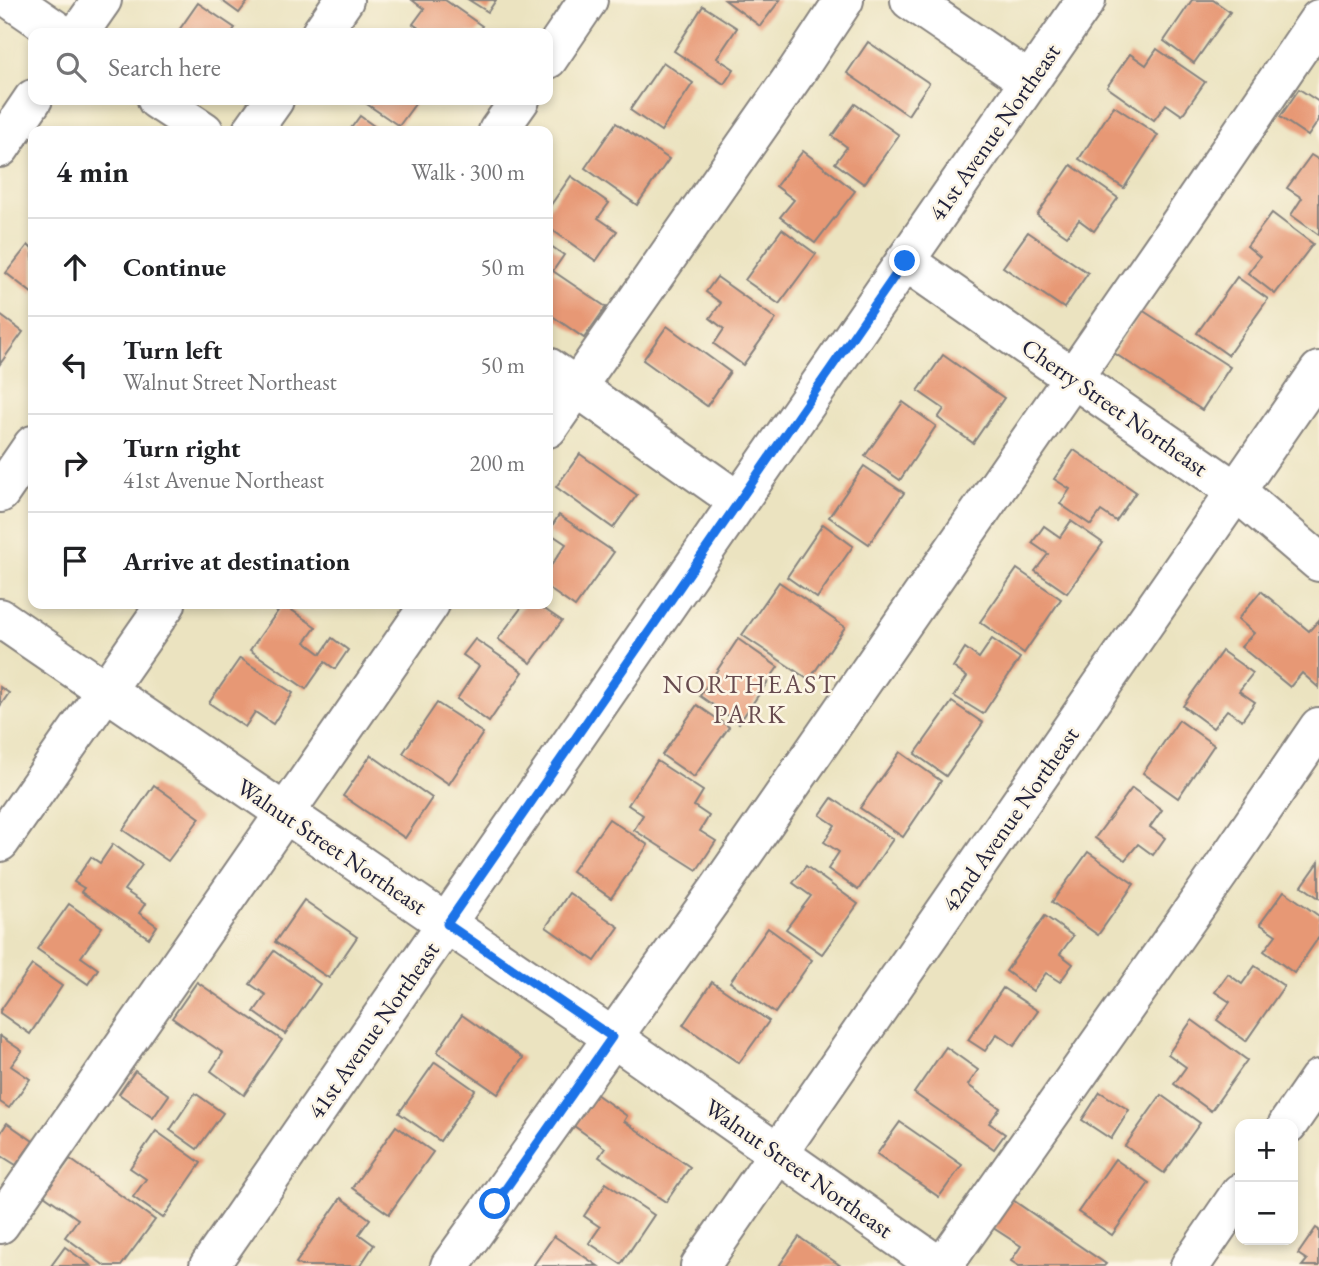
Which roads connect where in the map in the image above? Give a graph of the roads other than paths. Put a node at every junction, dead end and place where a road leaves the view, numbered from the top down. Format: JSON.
{"nodes":[{"id":1,"x":12,"y":0,"type":"edge"},
{"id":2,"x":102,"y":0,"type":"edge"},
{"id":3,"x":344,"y":0,"type":"edge"},
{"id":4,"x":589,"y":0,"type":"edge"},
{"id":5,"x":844,"y":0,"type":"edge"},
{"id":6,"x":910,"y":0,"type":"edge"},
{"id":7,"x":1086,"y":0,"type":"edge"},
{"id":8,"x":1319,"y":19,"type":"edge"},
{"id":9,"x":53,"y":28,"type":"edge"},
{"id":10,"x":82,"y":28,"type":"edge"},
{"id":11,"x":324,"y":28,"type":"edge"},
{"id":12,"x":553,"y":52,"type":"edge"},
{"id":13,"x":1029,"y":80,"type":"junction"},
{"id":14,"x":29,"y":105,"type":"edge"},
{"id":15,"x":165,"y":105,"type":"edge"},
{"id":16,"x":270,"y":105,"type":"edge"},
{"id":17,"x":516,"y":105,"type":"edge"},
{"id":18,"x":196,"y":126,"type":"edge"},
{"id":19,"x":256,"y":126,"type":"edge"},
{"id":20,"x":502,"y":126,"type":"edge"},
{"id":21,"x":0,"y":148,"type":"edge"},
{"id":22,"x":905,"y":261,"type":"junction"},
{"id":23,"x":1319,"y":371,"type":"edge"},
{"id":24,"x":562,"y":376,"type":"edge"},
{"id":25,"x":1073,"y":378,"type":"junction"},
{"id":26,"x":553,"y":409,"type":"edge"},
{"id":27,"x":28,"y":452,"type":"edge"},
{"id":28,"x":1236,"y":491,"type":"junction"},
{"id":29,"x":0,"y":493,"type":"edge"},
{"id":30,"x":738,"y":501,"type":"junction"},
{"id":31,"x":1319,"y":562,"type":"edge"},
{"id":32,"x":162,"y":609,"type":"edge"},
{"id":33,"x":426,"y":609,"type":"edge"},
{"id":34,"x":0,"y":618,"type":"edge"},
{"id":35,"x":106,"y":689,"type":"junction"},
{"id":36,"x":1319,"y":727,"type":"edge"},
{"id":37,"x":283,"y":813,"type":"junction"},
{"id":38,"x":0,"y":842,"type":"edge"},
{"id":39,"x":447,"y":924,"type":"junction"},
{"id":40,"x":612,"y":1037,"type":"junction"},
{"id":41,"x":1319,"y":1079,"type":"edge"},
{"id":42,"x":1291,"y":1119,"type":"edge"},
{"id":43,"x":778,"y":1154,"type":"junction"},
{"id":44,"x":1235,"y":1200,"type":"edge"},
{"id":45,"x":0,"y":1224,"type":"edge"},
{"id":46,"x":209,"y":1266,"type":"edge"},
{"id":47,"x":450,"y":1266,"type":"edge"},
{"id":48,"x":700,"y":1266,"type":"edge"},
{"id":49,"x":941,"y":1266,"type":"edge"},
{"id":50,"x":1189,"y":1266,"type":"edge"}],
"edges":[{"from":1,"to":9,"type":"street"},
{"from":2,"to":10,"type":"street"},
{"from":3,"to":11,"type":"street"},
{"from":4,"to":12,"type":"street"},
{"from":5,"to":24,"type":"street"},
{"from":6,"to":13,"type":"street"},
{"from":7,"to":13,"type":"street","name":"41st Avenue Northeast"},
{"from":8,"to":25,"type":"street"},
{"from":13,"to":22,"type":"street","name":"41st Avenue Northeast"},
{"from":14,"to":21,"type":"street"},
{"from":15,"to":18,"type":"street"},
{"from":16,"to":19,"type":"street"},
{"from":17,"to":20,"type":"street"},
{"from":22,"to":25,"type":"street","name":"Cherry Street Northeast"},
{"from":22,"to":30,"type":"street","name":"41st Avenue Northeast"},
{"from":23,"to":28,"type":"street","name":"42nd Avenue Northeast"},
{"from":24,"to":26,"type":"street"},
{"from":24,"to":30,"type":"street"},
{"from":25,"to":28,"type":"street","name":"Cherry Street Northeast"},
{"from":25,"to":40,"type":"street"},
{"from":27,"to":29,"type":"street"},
{"from":28,"to":31,"type":"street","name":"Cherry Street Northeast"},
{"from":28,"to":43,"type":"street","name":"42nd Avenue Northeast"},
{"from":30,"to":39,"type":"street","name":"41st Avenue Northeast"},
{"from":32,"to":35,"type":"street"},
{"from":33,"to":37,"type":"street"},
{"from":34,"to":35,"type":"street","name":"Walnut Street Northeast"},
{"from":35,"to":37,"type":"street","name":"Walnut Street Northeast"},
{"from":35,"to":38,"type":"street"},
{"from":36,"to":49,"type":"street"},
{"from":37,"to":39,"type":"street","name":"Walnut Street Northeast"},
{"from":37,"to":45,"type":"street"},
{"from":39,"to":40,"type":"street","name":"Walnut Street Northeast"},
{"from":39,"to":46,"type":"street","name":"41st Avenue Northeast"},
{"from":40,"to":43,"type":"street","name":"Walnut Street Northeast"},
{"from":40,"to":47,"type":"street"},
{"from":41,"to":42,"type":"street"},
{"from":43,"to":48,"type":"street","name":"42nd Avenue Northeast"},
{"from":43,"to":49,"type":"street","name":"Walnut Street Northeast"},
{"from":44,"to":50,"type":"street"}]}
